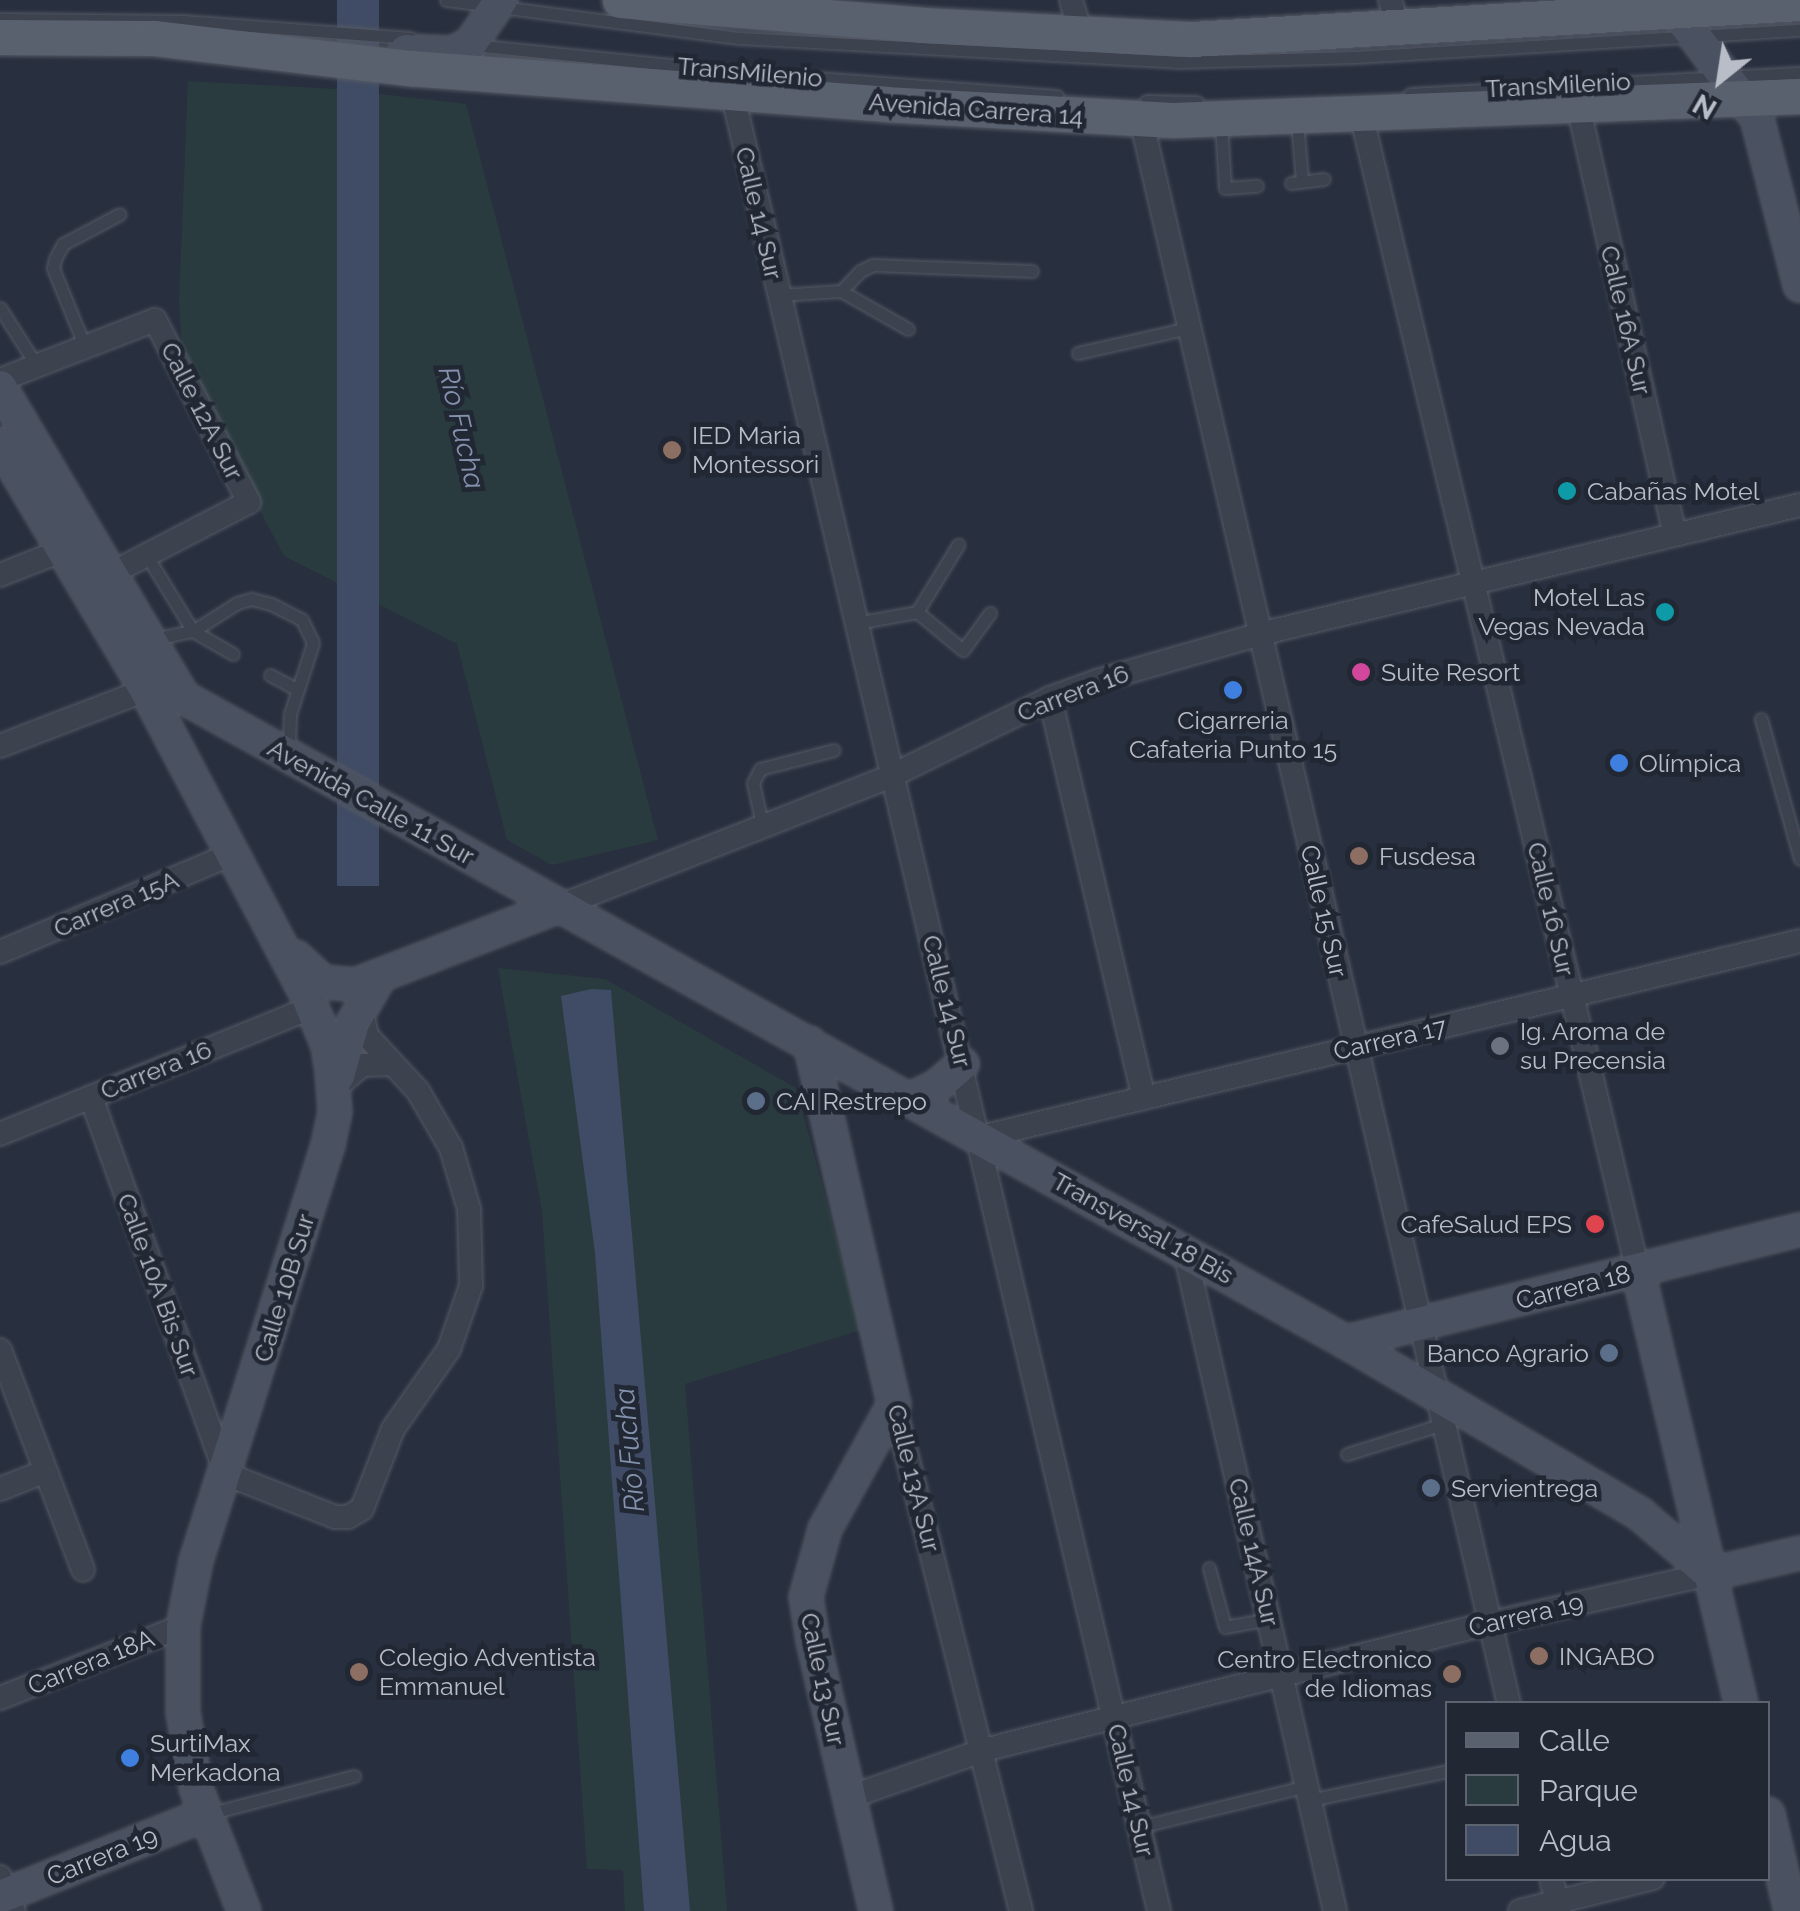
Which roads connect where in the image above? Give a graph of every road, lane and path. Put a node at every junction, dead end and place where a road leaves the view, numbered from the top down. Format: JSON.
{"nodes":[{"id":1,"x":446,"y":0,"type":"edge"},
{"id":2,"x":620,"y":0,"type":"edge"},
{"id":3,"x":1070,"y":0,"type":"edge"},
{"id":4,"x":500,"y":3,"type":"edge"},
{"id":5,"x":1800,"y":3,"type":"edge"},
{"id":6,"x":765,"y":7,"type":"edge"},
{"id":7,"x":1599,"y":8,"type":"edge"},
{"id":8,"x":1395,"y":15,"type":"edge"},
{"id":9,"x":1678,"y":16,"type":"edge"},
{"id":10,"x":0,"y":18,"type":"edge"},
{"id":11,"x":1800,"y":30,"type":"edge"},
{"id":12,"x":1081,"y":35,"type":"junction"},
{"id":13,"x":0,"y":37,"type":"edge"},
{"id":14,"x":470,"y":44,"type":"junction"},
{"id":15,"x":329,"y":46,"type":"junction"},
{"id":16,"x":410,"y":52,"type":"junction"},
{"id":17,"x":1800,"y":73,"type":"edge"},
{"id":18,"x":1734,"y":87,"type":"junction"},
{"id":19,"x":732,"y":92,"type":"junction"},
{"id":20,"x":1396,"y":95,"type":"dead end"},
{"id":21,"x":1800,"y":96,"type":"edge"},
{"id":22,"x":1068,"y":97,"type":"dead end"},
{"id":23,"x":1578,"y":105,"type":"junction"},
{"id":24,"x":1351,"y":106,"type":"junction"},
{"id":25,"x":1133,"y":110,"type":"junction"},
{"id":26,"x":1296,"y":117,"type":"junction"},
{"id":27,"x":1221,"y":120,"type":"junction"},
{"id":28,"x":1324,"y":179,"type":"dead end"},
{"id":29,"x":1257,"y":186,"type":"dead end"},
{"id":30,"x":120,"y":214,"type":"dead end"},
{"id":31,"x":1032,"y":272,"type":"dead end"},
{"id":32,"x":1800,"y":286,"type":"edge"},
{"id":33,"x":842,"y":291,"type":"junction"},
{"id":34,"x":778,"y":295,"type":"junction"},
{"id":35,"x":0,"y":308,"type":"edge"},
{"id":36,"x":1189,"y":328,"type":"junction"},
{"id":37,"x":908,"y":330,"type":"dead end"},
{"id":38,"x":85,"y":347,"type":"junction"},
{"id":39,"x":1078,"y":354,"type":"dead end"},
{"id":40,"x":37,"y":366,"type":"junction"},
{"id":41,"x":0,"y":384,"type":"edge"},
{"id":42,"x":0,"y":444,"type":"edge"},
{"id":43,"x":1800,"y":505,"type":"edge"},
{"id":44,"x":1675,"y":534,"type":"junction"},
{"id":45,"x":958,"y":546,"type":"dead end"},
{"id":46,"x":63,"y":550,"type":"junction"},
{"id":47,"x":147,"y":556,"type":"junction"},
{"id":48,"x":110,"y":574,"type":"junction"},
{"id":49,"x":0,"y":575,"type":"edge"},
{"id":50,"x":1473,"y":581,"type":"junction"},
{"id":51,"x":917,"y":612,"type":"junction"},
{"id":52,"x":990,"y":613,"type":"dead end"},
{"id":53,"x":855,"y":623,"type":"junction"},
{"id":54,"x":193,"y":631,"type":"junction"},
{"id":55,"x":1260,"y":634,"type":"junction"},
{"id":56,"x":148,"y":640,"type":"junction"},
{"id":57,"x":233,"y":654,"type":"dead end"},
{"id":58,"x":270,"y":675,"type":"dead end"},
{"id":59,"x":296,"y":689,"type":"junction"},
{"id":60,"x":146,"y":690,"type":"junction"},
{"id":61,"x":183,"y":697,"type":"junction"},
{"id":62,"x":1050,"y":698,"type":"junction"},
{"id":63,"x":1760,"y":719,"type":"dead end"},
{"id":64,"x":0,"y":746,"type":"edge"},
{"id":65,"x":834,"y":750,"type":"dead end"},
{"id":66,"x":290,"y":756,"type":"junction"},
{"id":67,"x":891,"y":776,"type":"junction"},
{"id":68,"x":762,"y":824,"type":"junction"},
{"id":69,"x":232,"y":854,"type":"junction"},
{"id":70,"x":1800,"y":859,"type":"edge"},
{"id":71,"x":560,"y":906,"type":"junction"},
{"id":72,"x":271,"y":928,"type":"junction"},
{"id":73,"x":1800,"y":941,"type":"edge"},
{"id":74,"x":0,"y":952,"type":"edge"},
{"id":75,"x":379,"y":978,"type":"junction"},
{"id":76,"x":1572,"y":996,"type":"junction"},
{"id":77,"x":361,"y":1006,"type":"junction"},
{"id":78,"x":312,"y":1007,"type":"junction"},
{"id":79,"x":810,"y":1044,"type":"junction"},
{"id":80,"x":1356,"y":1048,"type":"junction"},
{"id":81,"x":392,"y":1064,"type":"junction"},
{"id":82,"x":962,"y":1064,"type":"junction"},
{"id":83,"x":897,"y":1091,"type":"junction"},
{"id":84,"x":336,"y":1094,"type":"junction"},
{"id":85,"x":90,"y":1097,"type":"junction"},
{"id":86,"x":1144,"y":1098,"type":"junction"},
{"id":87,"x":832,"y":1132,"type":"junction"},
{"id":88,"x":0,"y":1134,"type":"edge"},
{"id":89,"x":981,"y":1137,"type":"junction"},
{"id":90,"x":1800,"y":1230,"type":"edge"},
{"id":91,"x":1185,"y":1252,"type":"junction"},
{"id":92,"x":1638,"y":1271,"type":"junction"},
{"id":93,"x":1420,"y":1324,"type":"junction"},
{"id":94,"x":1346,"y":1342,"type":"junction"},
{"id":95,"x":0,"y":1350,"type":"edge"},
{"id":96,"x":894,"y":1404,"type":"junction"},
{"id":97,"x":1439,"y":1409,"type":"junction"},
{"id":98,"x":1347,"y":1454,"type":"dead end"},
{"id":99,"x":46,"y":1472,"type":"junction"},
{"id":100,"x":226,"y":1474,"type":"junction"},
{"id":101,"x":0,"y":1489,"type":"edge"},
{"id":102,"x":1800,"y":1553,"type":"edge"},
{"id":103,"x":1209,"y":1568,"type":"dead end"},
{"id":104,"x":83,"y":1570,"type":"dead end"},
{"id":105,"x":1710,"y":1574,"type":"junction"},
{"id":106,"x":1269,"y":1619,"type":"junction"},
{"id":107,"x":1490,"y":1622,"type":"junction"},
{"id":108,"x":182,"y":1626,"type":"junction"},
{"id":109,"x":1282,"y":1675,"type":"junction"},
{"id":110,"x":0,"y":1698,"type":"edge"},
{"id":111,"x":1508,"y":1701,"type":"edge"},
{"id":112,"x":1740,"y":1701,"type":"edge"},
{"id":113,"x":1114,"y":1717,"type":"junction"},
{"id":114,"x":984,"y":1750,"type":"junction"},
{"id":115,"x":1445,"y":1771,"type":"edge"},
{"id":116,"x":354,"y":1776,"type":"dead end"},
{"id":117,"x":1309,"y":1793,"type":"junction"},
{"id":118,"x":850,"y":1798,"type":"junction"},
{"id":119,"x":204,"y":1815,"type":"junction"},
{"id":120,"x":1770,"y":1819,"type":"edge"},
{"id":121,"x":1139,"y":1827,"type":"junction"},
{"id":122,"x":1781,"y":1847,"type":"edge"},
{"id":123,"x":1552,"y":1881,"type":"edge"},
{"id":124,"x":1643,"y":1881,"type":"edge"},
{"id":125,"x":5,"y":1895,"type":"edge"},
{"id":126,"x":1558,"y":1906,"type":"edge"},
{"id":127,"x":244,"y":1911,"type":"edge"},
{"id":128,"x":876,"y":1911,"type":"edge"},
{"id":129,"x":1021,"y":1911,"type":"edge"},
{"id":130,"x":1159,"y":1911,"type":"edge"},
{"id":131,"x":1336,"y":1911,"type":"edge"},
{"id":132,"x":1520,"y":1911,"type":"edge"},
{"id":133,"x":1791,"y":1911,"type":"edge"}],
"edges":[{"from":1,"to":4,"type":"lane","name":"TransMilenio"},
{"from":2,"to":6,"type":"main road"},
{"from":3,"to":12,"type":"street"},
{"from":4,"to":9,"type":"lane","name":"TransMilenio"},
{"from":4,"to":14,"type":"main road"},
{"from":5,"to":9,"type":"main road"},
{"from":6,"to":12,"type":"main road"},
{"from":7,"to":8,"type":"main road"},
{"from":7,"to":9,"type":"main road"},
{"from":8,"to":12,"type":"main road"},
{"from":9,"to":11,"type":"lane","name":"TransMilenio"},
{"from":9,"to":18,"type":"main road"},
{"from":10,"to":15,"type":"lane"},
{"from":13,"to":15,"type":"main road","name":"Avenida Carrera 14"},
{"from":14,"to":16,"type":"main road"},
{"from":14,"to":22,"type":"lane","name":"TransMilenio"},
{"from":15,"to":16,"type":"main road","name":"Avenida Carrera 14"},
{"from":16,"to":19,"type":"main road","name":"Avenida Carrera 14"},
{"from":17,"to":18,"type":"lane","name":"TransMilenio"},
{"from":18,"to":20,"type":"lane","name":"TransMilenio"},
{"from":18,"to":21,"type":"main road","name":"Avenida Carrera 14"},
{"from":18,"to":23,"type":"main road","name":"Avenida Carrera 14"},
{"from":18,"to":32,"type":"main road"},
{"from":19,"to":25,"type":"main road","name":"Avenida Carrera 14"},
{"from":19,"to":34,"type":"street","name":"Calle 14 Sur"},
{"from":23,"to":24,"type":"main road","name":"Avenida Carrera 14"},
{"from":23,"to":44,"type":"street","name":"Calle 16A Sur"},
{"from":24,"to":25,"type":"lane"},
{"from":24,"to":26,"type":"main road","name":"Avenida Carrera 14"},
{"from":24,"to":50,"type":"street","name":"Calle 16 Sur"},
{"from":25,"to":27,"type":"main road","name":"Avenida Carrera 14"},
{"from":25,"to":36,"type":"street","name":"Calle 15 Sur"},
{"from":26,"to":27,"type":"main road","name":"Avenida Carrera 14"},
{"from":26,"to":28,"type":"lane"},
{"from":27,"to":29,"type":"lane"},
{"from":30,"to":38,"type":"lane"},
{"from":31,"to":33,"type":"lane"},
{"from":33,"to":34,"type":"lane"},
{"from":33,"to":37,"type":"lane"},
{"from":34,"to":53,"type":"street","name":"Calle 14 Sur"},
{"from":35,"to":40,"type":"lane"},
{"from":36,"to":39,"type":"lane"},
{"from":36,"to":55,"type":"street","name":"Calle 15 Sur"},
{"from":38,"to":40,"type":"street"},
{"from":38,"to":47,"type":"street","name":"Calle 12A Sur"},
{"from":40,"to":41,"type":"street"},
{"from":41,"to":48,"type":"main road","name":"Avenida Calle 11 Sur"},
{"from":42,"to":46,"type":"main road"},
{"from":43,"to":44,"type":"street","name":"Carrera 16"},
{"from":44,"to":50,"type":"street","name":"Carrera 16"},
{"from":45,"to":51,"type":"lane"},
{"from":46,"to":49,"type":"street"},
{"from":46,"to":60,"type":"main road"},
{"from":47,"to":48,"type":"street"},
{"from":47,"to":54,"type":"lane"},
{"from":48,"to":56,"type":"main road","name":"Avenida Calle 11 Sur"},
{"from":50,"to":55,"type":"street","name":"Carrera 16"},
{"from":50,"to":76,"type":"street","name":"Calle 16 Sur"},
{"from":51,"to":52,"type":"lane"},
{"from":51,"to":53,"type":"lane"},
{"from":53,"to":67,"type":"street","name":"Calle 14 Sur"},
{"from":54,"to":56,"type":"lane"},
{"from":54,"to":57,"type":"lane"},
{"from":54,"to":59,"type":"lane"},
{"from":55,"to":62,"type":"street","name":"Carrera 16"},
{"from":55,"to":80,"type":"street","name":"Calle 15 Sur"},
{"from":56,"to":61,"type":"main road","name":"Avenida Calle 11 Sur"},
{"from":58,"to":59,"type":"lane"},
{"from":59,"to":66,"type":"lane"},
{"from":60,"to":61,"type":"main road","name":"Avenida Calle 11 Sur"},
{"from":60,"to":64,"type":"street"},
{"from":60,"to":69,"type":"main road","name":"Calle 10B Sur"},
{"from":61,"to":66,"type":"main road","name":"Avenida Calle 11 Sur"},
{"from":62,"to":67,"type":"street","name":"Carrera 16"},
{"from":62,"to":86,"type":"street"},
{"from":63,"to":70,"type":"lane"},
{"from":65,"to":68,"type":"lane"},
{"from":66,"to":71,"type":"main road","name":"Avenida Calle 11 Sur"},
{"from":67,"to":68,"type":"street","name":"Carrera 16"},
{"from":67,"to":82,"type":"street","name":"Calle 14 Sur"},
{"from":68,"to":71,"type":"street","name":"Carrera 16"},
{"from":69,"to":72,"type":"main road","name":"Calle 10B Sur"},
{"from":69,"to":74,"type":"street","name":"Carrera 15A"},
{"from":71,"to":75,"type":"main road","name":"Carrera 16"},
{"from":71,"to":79,"type":"main road","name":"Transversal 18 Bis"},
{"from":72,"to":75,"type":"main road","name":"Carrera 16"},
{"from":72,"to":78,"type":"main road","name":"Calle 10B Sur"},
{"from":73,"to":76,"type":"street","name":"Carrera 17"},
{"from":75,"to":77,"type":"main road"},
{"from":76,"to":80,"type":"street","name":"Carrera 17"},
{"from":76,"to":92,"type":"street","name":"Calle 16 Sur"},
{"from":77,"to":81,"type":"street"},
{"from":77,"to":84,"type":"main road"},
{"from":78,"to":84,"type":"main road","name":"Calle 10B Sur"},
{"from":78,"to":85,"type":"street","name":"Carrera 16"},
{"from":79,"to":83,"type":"main road","name":"Transversal 18 Bis"},
{"from":79,"to":87,"type":"main road","name":"Calle 13A Sur"},
{"from":80,"to":86,"type":"street","name":"Carrera 17"},
{"from":80,"to":93,"type":"street","name":"Calle 15 Sur"},
{"from":81,"to":84,"type":"street"},
{"from":81,"to":100,"type":"street"},
{"from":82,"to":83,"type":"main road"},
{"from":82,"to":89,"type":"street","name":"Calle 14 Sur"},
{"from":83,"to":87,"type":"main road"},
{"from":83,"to":89,"type":"main road","name":"Transversal 18 Bis"},
{"from":84,"to":100,"type":"main road","name":"Calle 10B Sur"},
{"from":85,"to":88,"type":"street","name":"Carrera 16"},
{"from":85,"to":100,"type":"street","name":"Calle 10A Bis Sur"},
{"from":86,"to":89,"type":"street","name":"Carrera 17"},
{"from":87,"to":96,"type":"main road","name":"Calle 13A Sur"},
{"from":89,"to":91,"type":"main road","name":"Transversal 18 Bis"},
{"from":89,"to":113,"type":"street","name":"Calle 14 Sur"},
{"from":90,"to":92,"type":"main road","name":"Carrera 18"},
{"from":91,"to":94,"type":"main road","name":"Transversal 18 Bis"},
{"from":91,"to":106,"type":"street","name":"Calle 14A Sur"},
{"from":92,"to":93,"type":"main road","name":"Carrera 18"},
{"from":92,"to":105,"type":"main road","name":"Calle 16 Sur"},
{"from":93,"to":94,"type":"main road","name":"Carrera 18"},
{"from":93,"to":97,"type":"street","name":"Calle 15 Sur"},
{"from":94,"to":97,"type":"main road","name":"Transversal 18 Bis"},
{"from":95,"to":99,"type":"street"},
{"from":96,"to":114,"type":"street","name":"Calle 13A Sur"},
{"from":96,"to":118,"type":"main road","name":"Calle 13 Sur"},
{"from":97,"to":98,"type":"lane"},
{"from":97,"to":105,"type":"main road","name":"Transversal 18 Bis"},
{"from":97,"to":107,"type":"street","name":"Calle 15 Sur"},
{"from":99,"to":101,"type":"street"},
{"from":99,"to":104,"type":"street"},
{"from":100,"to":108,"type":"main road","name":"Calle 10B Sur"},
{"from":102,"to":105,"type":"main road","name":"Carrera 19"},
{"from":103,"to":106,"type":"lane"},
{"from":105,"to":107,"type":"street","name":"Carrera 19"},
{"from":105,"to":112,"type":"main road","name":"Calle 16 Sur"},
{"from":106,"to":109,"type":"street","name":"Calle 14A Sur"},
{"from":107,"to":109,"type":"street","name":"Carrera 19"},
{"from":107,"to":111,"type":"street","name":"Calle 15 Sur"},
{"from":108,"to":110,"type":"street","name":"Carrera 18A"},
{"from":108,"to":119,"type":"main road","name":"Calle 10B Sur"},
{"from":109,"to":113,"type":"street","name":"Carrera 19"},
{"from":109,"to":117,"type":"street","name":"Calle 14A Sur"},
{"from":113,"to":114,"type":"street","name":"Carrera 19"},
{"from":113,"to":121,"type":"street","name":"Calle 14 Sur"},
{"from":114,"to":118,"type":"street","name":"Carrera 19"},
{"from":114,"to":129,"type":"street","name":"Calle 13A Sur"},
{"from":115,"to":117,"type":"lane"},
{"from":116,"to":119,"type":"lane"},
{"from":117,"to":121,"type":"lane"},
{"from":117,"to":131,"type":"street","name":"Calle 14A Sur"},
{"from":118,"to":128,"type":"main road","name":"Calle 13 Sur"},
{"from":119,"to":125,"type":"main road","name":"Carrera 19"},
{"from":119,"to":127,"type":"main road","name":"Calle 10B Sur"},
{"from":120,"to":122,"type":"main road"},
{"from":121,"to":130,"type":"street","name":"Calle 14 Sur"},
{"from":122,"to":133,"type":"main road"},
{"from":123,"to":126,"type":"street"},
{"from":124,"to":126,"type":"street"},
{"from":126,"to":132,"type":"street"}]}
